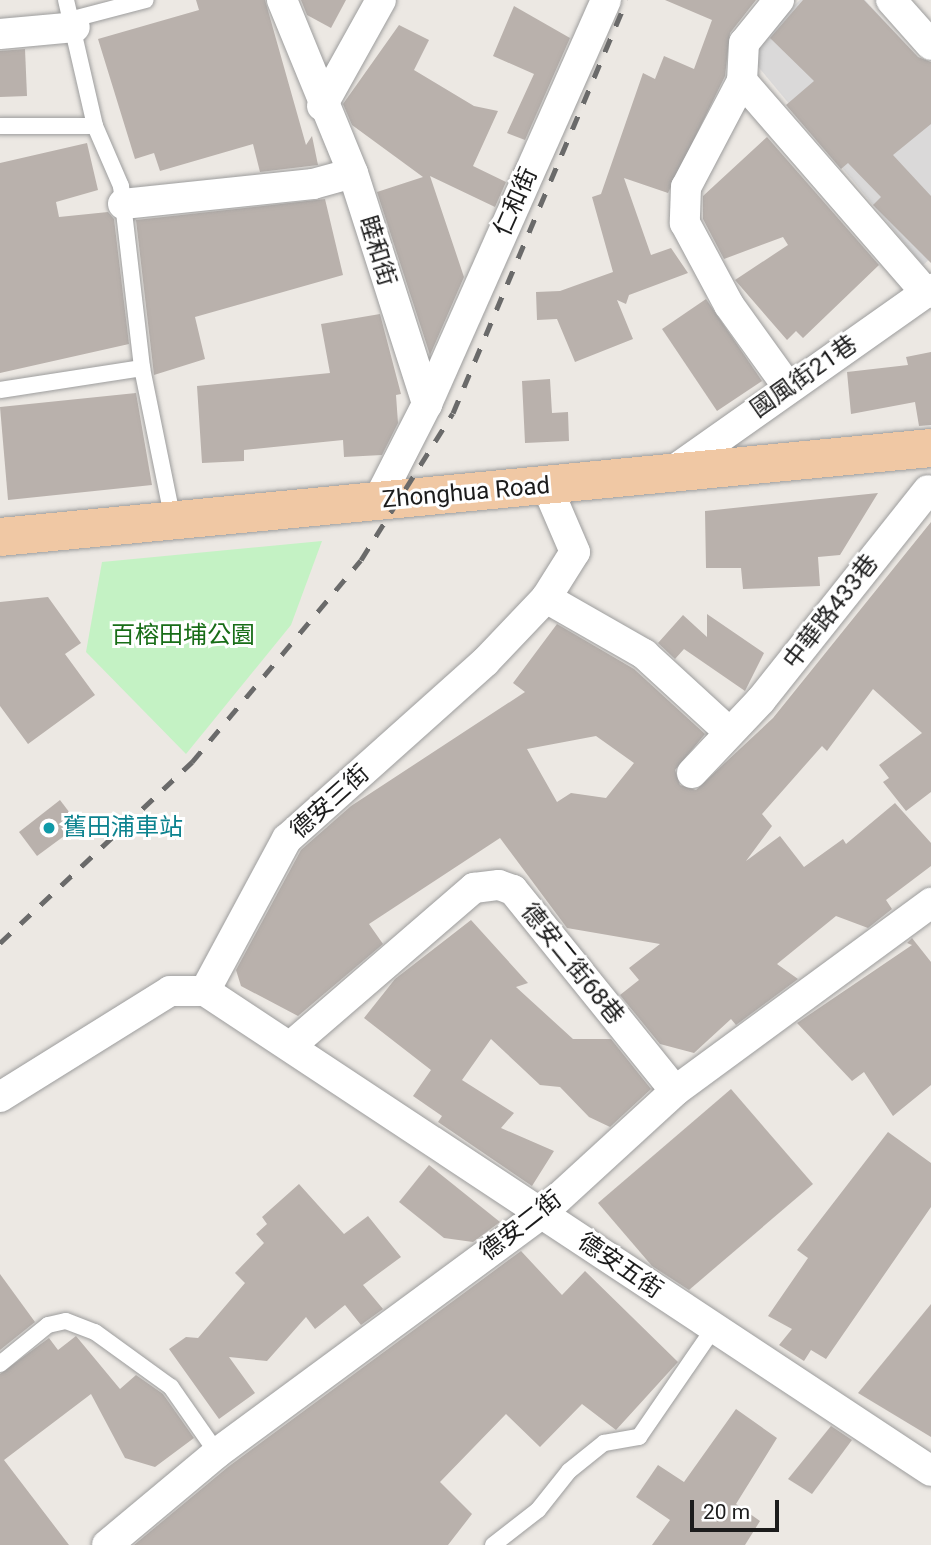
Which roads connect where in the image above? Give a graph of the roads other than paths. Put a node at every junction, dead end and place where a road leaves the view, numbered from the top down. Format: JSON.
{"nodes":[{"id":1,"x":146,"y":0,"type":"edge"},
{"id":2,"x":282,"y":0,"type":"edge"},
{"id":3,"x":381,"y":0,"type":"edge"},
{"id":4,"x":606,"y":0,"type":"edge"},
{"id":5,"x":779,"y":0,"type":"edge"},
{"id":6,"x":891,"y":0,"type":"edge"},
{"id":7,"x":71,"y":16,"type":"edge"},
{"id":8,"x":0,"y":34,"type":"edge"},
{"id":9,"x":931,"y":45,"type":"edge"},
{"id":10,"x":743,"y":81,"type":"junction"},
{"id":11,"x":322,"y":106,"type":"junction"},
{"id":12,"x":95,"y":125,"type":"junction"},
{"id":13,"x":0,"y":127,"type":"edge"},
{"id":14,"x":353,"y":173,"type":"junction"},
{"id":15,"x":123,"y":204,"type":"junction"},
{"id":16,"x":929,"y":291,"type":"edge"},
{"id":17,"x":142,"y":368,"type":"junction"},
{"id":18,"x":788,"y":387,"type":"junction"},
{"id":19,"x":0,"y":390,"type":"edge"},
{"id":20,"x":427,"y":404,"type":"junction"},
{"id":21,"x":928,"y":448,"type":"edge"},
{"id":22,"x":677,"y":468,"type":"junction"},
{"id":23,"x":547,"y":487,"type":"junction"},
{"id":24,"x":930,"y":491,"type":"edge"},
{"id":25,"x":378,"y":500,"type":"junction"},
{"id":26,"x":173,"y":520,"type":"junction"},
{"id":27,"x":0,"y":537,"type":"edge"},
{"id":28,"x":546,"y":598,"type":"junction"},
{"id":29,"x":729,"y":732,"type":"junction"},
{"id":30,"x":692,"y":773,"type":"dead end"},
{"id":31,"x":931,"y":903,"type":"edge"},
{"id":32,"x":205,"y":991,"type":"junction"},
{"id":33,"x":293,"y":1044,"type":"junction"},
{"id":34,"x":675,"y":1091,"type":"junction"},
{"id":35,"x":0,"y":1097,"type":"edge"},
{"id":36,"x":541,"y":1214,"type":"junction"},
{"id":37,"x":713,"y":1328,"type":"junction"},
{"id":38,"x":0,"y":1364,"type":"edge"},
{"id":39,"x":217,"y":1453,"type":"junction"},
{"id":40,"x":931,"y":1471,"type":"edge"},
{"id":41,"x":107,"y":1545,"type":"edge"},
{"id":42,"x":493,"y":1545,"type":"edge"}],
"edges":[{"from":1,"to":7,"type":"lane"},
{"from":2,"to":11,"type":"street","name":"睦和街"},
{"from":3,"to":11,"type":"street"},
{"from":4,"to":20,"type":"street","name":"仁和街"},
{"from":5,"to":10,"type":"street"},
{"from":6,"to":9,"type":"street"},
{"from":7,"to":8,"type":"street"},
{"from":7,"to":12,"type":"lane"},
{"from":10,"to":16,"type":"street"},
{"from":10,"to":18,"type":"street"},
{"from":11,"to":14,"type":"street","name":"睦和街"},
{"from":12,"to":13,"type":"lane"},
{"from":12,"to":15,"type":"lane"},
{"from":14,"to":15,"type":"street"},
{"from":14,"to":20,"type":"street","name":"睦和街"},
{"from":15,"to":17,"type":"lane"},
{"from":16,"to":18,"type":"street","name":"國風街21巷"},
{"from":17,"to":19,"type":"lane"},
{"from":17,"to":26,"type":"lane"},
{"from":18,"to":22,"type":"street","name":"國風街21巷"},
{"from":20,"to":25,"type":"street"},
{"from":21,"to":22,"type":"main road","name":"Zhonghua Road"},
{"from":21,"to":24,"type":"street"},
{"from":22,"to":23,"type":"main road","name":"Zhonghua Road"},
{"from":23,"to":25,"type":"main road","name":"Zhonghua Road"},
{"from":23,"to":28,"type":"street","name":"德安三街"},
{"from":24,"to":29,"type":"street","name":"中華路433巷"},
{"from":25,"to":26,"type":"main road","name":"Zhonghua Road"},
{"from":26,"to":27,"type":"main road","name":"Zhonghua Road"},
{"from":28,"to":29,"type":"street"},
{"from":28,"to":32,"type":"street","name":"德安三街"},
{"from":29,"to":30,"type":"street","name":"中華路433巷"},
{"from":31,"to":34,"type":"street","name":"德安二街"},
{"from":32,"to":33,"type":"street","name":"德安五街"},
{"from":32,"to":35,"type":"street"},
{"from":33,"to":34,"type":"street","name":"德安二街68巷"},
{"from":33,"to":36,"type":"street","name":"德安五街"},
{"from":34,"to":36,"type":"street","name":"德安二街"},
{"from":36,"to":37,"type":"street","name":"德安五街"},
{"from":36,"to":39,"type":"street","name":"德安二街"},
{"from":37,"to":40,"type":"street","name":"德安五街"},
{"from":37,"to":42,"type":"lane"},
{"from":38,"to":39,"type":"lane"},
{"from":39,"to":41,"type":"street","name":"德安二街"}]}
